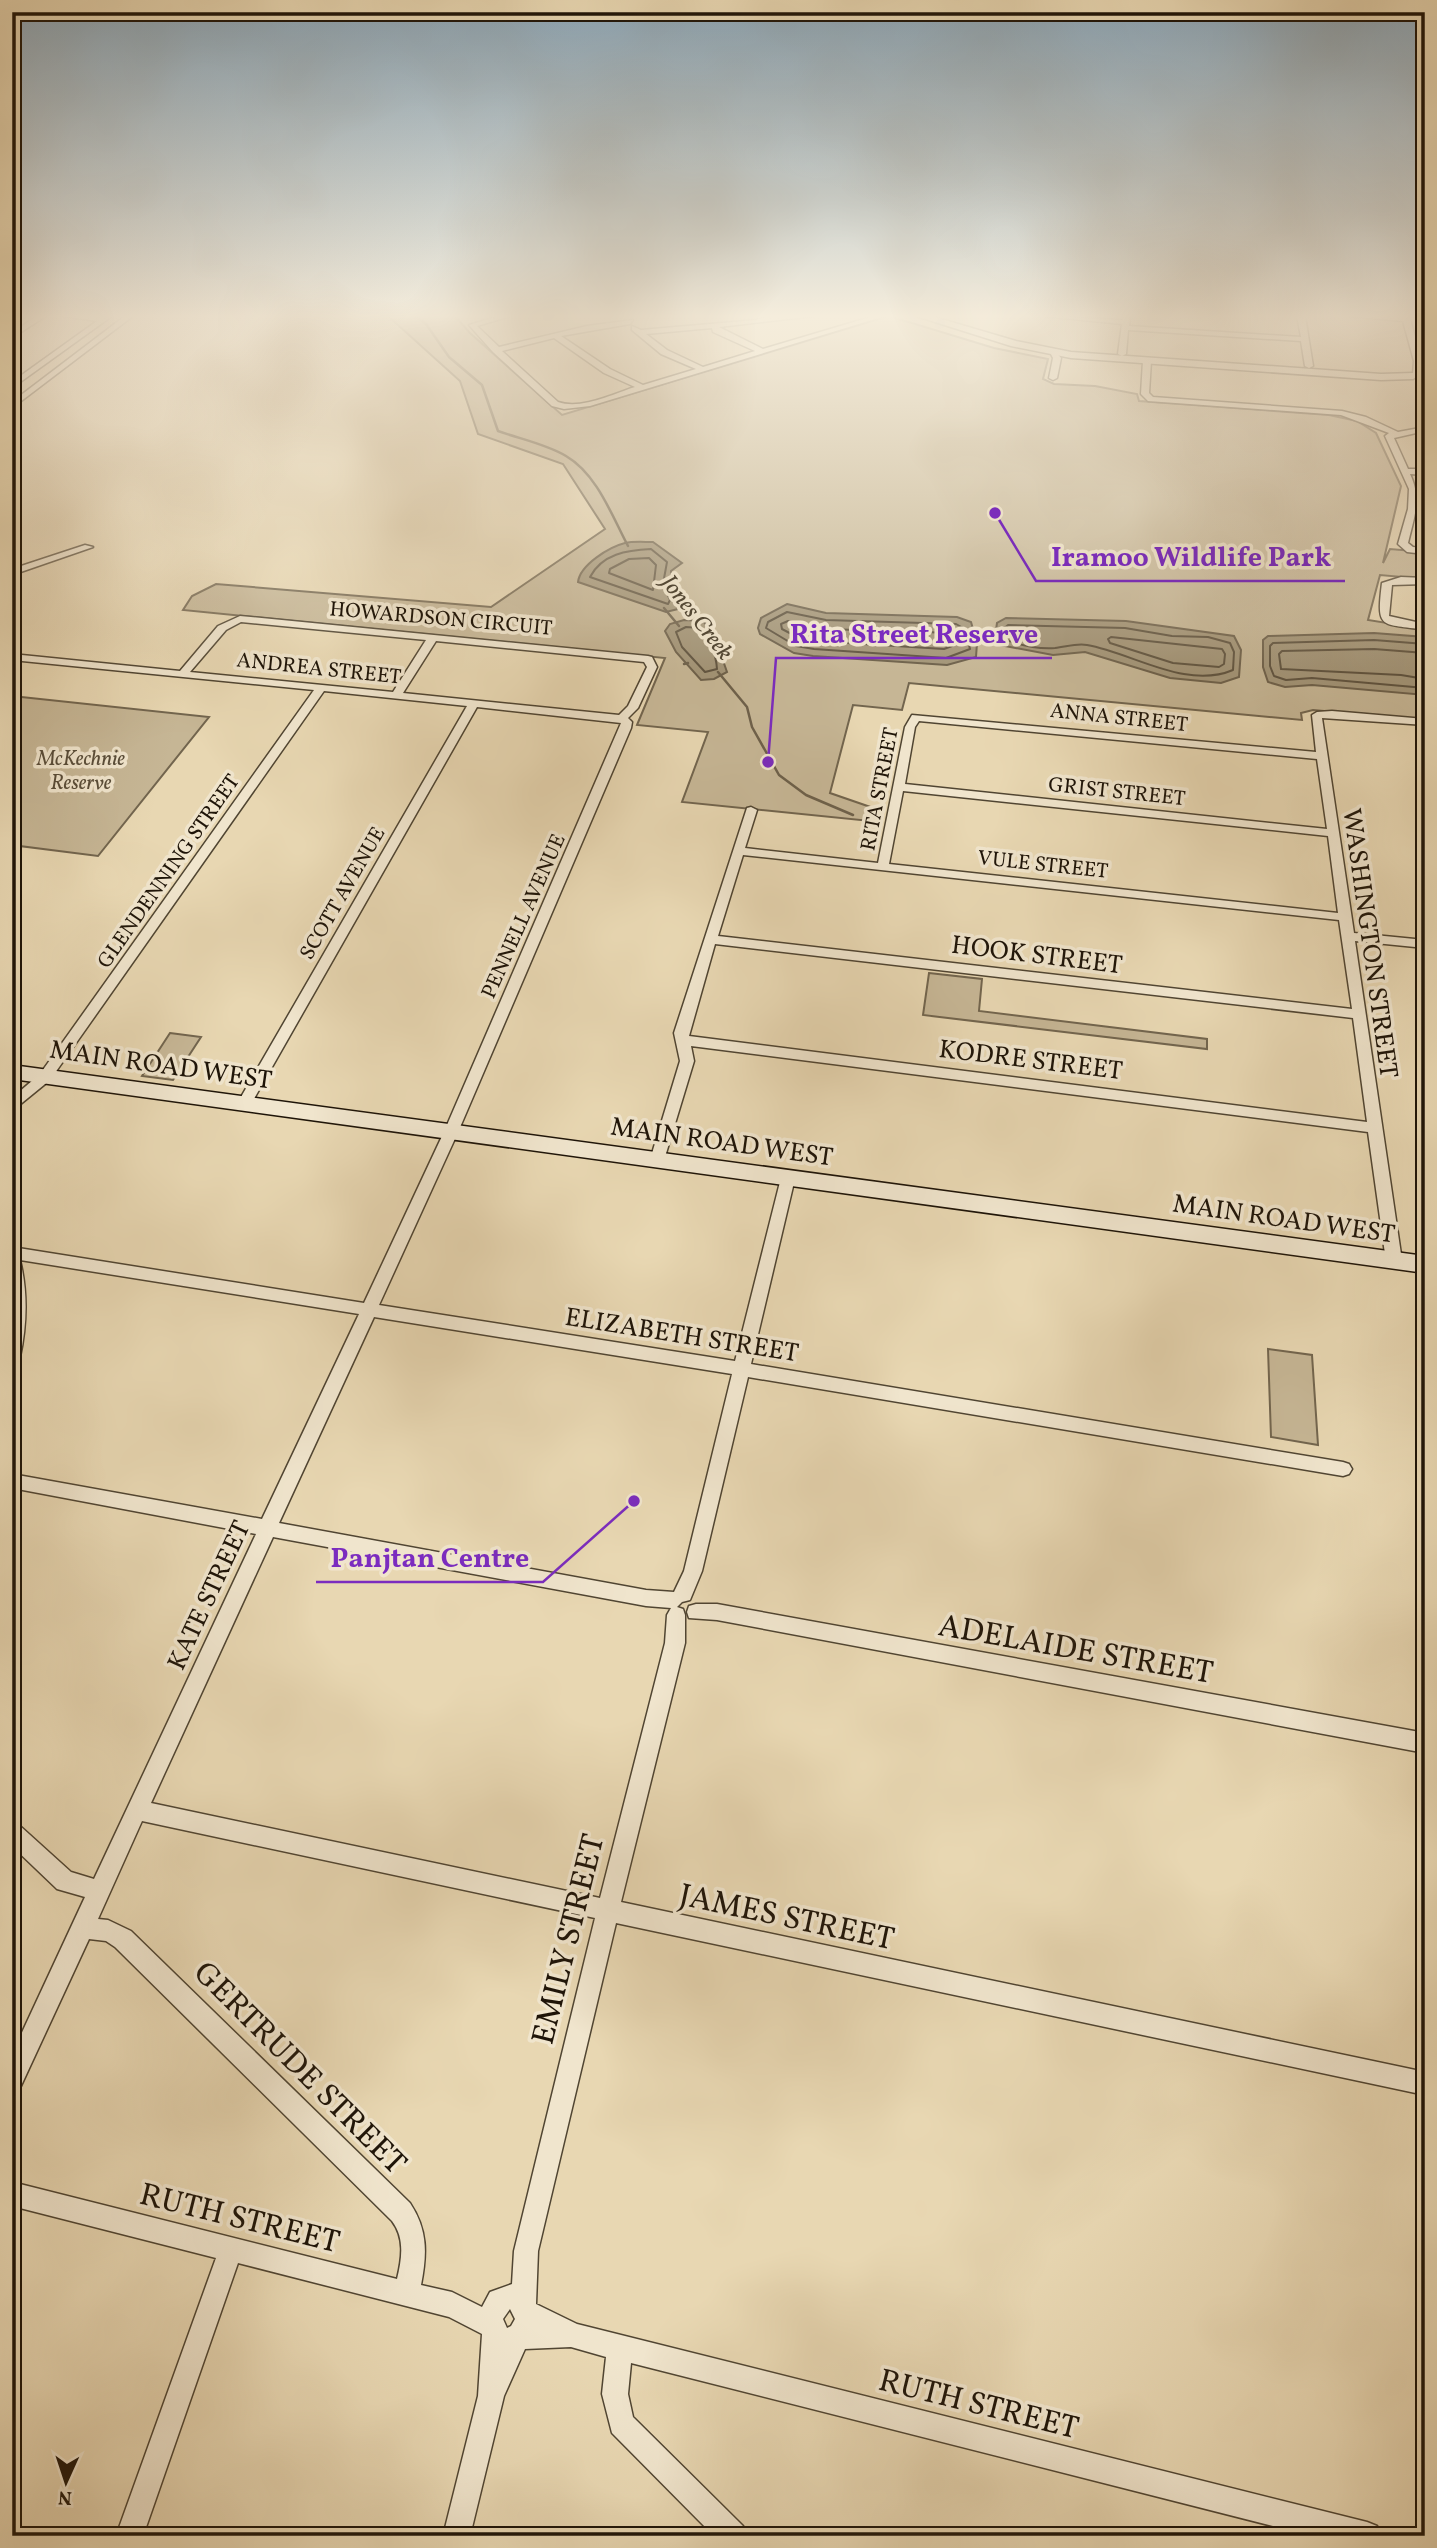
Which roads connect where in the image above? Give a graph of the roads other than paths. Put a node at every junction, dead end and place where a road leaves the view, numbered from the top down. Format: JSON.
{"nodes":[{"id":1,"x":1391,"y":435,"type":"edge"},
{"id":2,"x":1405,"y":471,"type":"junction"},
{"id":3,"x":1425,"y":472,"type":"edge"},
{"id":4,"x":83,"y":548,"type":"dead end"},
{"id":5,"x":1425,"y":551,"type":"edge"},
{"id":6,"x":12,"y":572,"type":"edge"},
{"id":7,"x":1425,"y":582,"type":"edge"},
{"id":8,"x":1425,"y":627,"type":"edge"},
{"id":9,"x":432,"y":639,"type":"junction"},
{"id":10,"x":12,"y":657,"type":"edge"},
{"id":11,"x":183,"y":674,"type":"junction"},
{"id":12,"x":323,"y":687,"type":"junction"},
{"id":13,"x":396,"y":695,"type":"junction"},
{"id":14,"x":474,"y":702,"type":"junction"},
{"id":15,"x":621,"y":718,"type":"junction"},
{"id":16,"x":913,"y":719,"type":"joint"},
{"id":17,"x":1425,"y":722,"type":"edge"},
{"id":18,"x":1322,"y":756,"type":"junction"},
{"id":19,"x":898,"y":787,"type":"junction"},
{"id":20,"x":751,"y":810,"type":"dead end"},
{"id":21,"x":1332,"y":832,"type":"junction"},
{"id":22,"x":737,"y":851,"type":"junction"},
{"id":23,"x":883,"y":866,"type":"junction"},
{"id":24,"x":1344,"y":917,"type":"junction"},
{"id":25,"x":1348,"y":936,"type":"junction"},
{"id":26,"x":710,"y":939,"type":"junction"},
{"id":27,"x":1425,"y":944,"type":"edge"},
{"id":28,"x":1358,"y":1014,"type":"junction"},
{"id":29,"x":681,"y":1040,"type":"junction"},
{"id":30,"x":12,"y":1072,"type":"edge"},
{"id":31,"x":45,"y":1077,"type":"junction"},
{"id":32,"x":244,"y":1104,"type":"junction"},
{"id":33,"x":12,"y":1106,"type":"edge"},
{"id":34,"x":1374,"y":1128,"type":"junction"},
{"id":35,"x":451,"y":1132,"type":"junction"},
{"id":36,"x":657,"y":1160,"type":"junction"},
{"id":37,"x":788,"y":1178,"type":"junction"},
{"id":38,"x":12,"y":1252,"type":"edge"},
{"id":39,"x":12,"y":1259,"type":"edge"},
{"id":40,"x":1394,"y":1261,"type":"junction"},
{"id":41,"x":1425,"y":1265,"type":"edge"},
{"id":42,"x":369,"y":1308,"type":"junction"},
{"id":43,"x":12,"y":1357,"type":"edge"},
{"id":44,"x":743,"y":1369,"type":"junction"},
{"id":45,"x":1343,"y":1469,"type":"dead end"},
{"id":46,"x":12,"y":1481,"type":"edge"},
{"id":47,"x":268,"y":1528,"type":"junction"},
{"id":48,"x":685,"y":1606,"type":"junction"},
{"id":49,"x":1425,"y":1743,"type":"edge"},
{"id":50,"x":136,"y":1810,"type":"junction"},
{"id":51,"x":12,"y":1832,"type":"edge"},
{"id":52,"x":100,"y":1891,"type":"junction"},
{"id":53,"x":608,"y":1910,"type":"junction"},
{"id":54,"x":83,"y":1927,"type":"junction"},
{"id":55,"x":12,"y":2080,"type":"edge"},
{"id":56,"x":1425,"y":2084,"type":"edge"},
{"id":57,"x":12,"y":2194,"type":"edge"},
{"id":58,"x":231,"y":2249,"type":"junction"},
{"id":59,"x":406,"y":2294,"type":"junction"},
{"id":60,"x":509,"y":2319,"type":"junction"},
{"id":61,"x":620,"y":2347,"type":"junction"},
{"id":62,"x":129,"y":2536,"type":"edge"},
{"id":63,"x":456,"y":2536,"type":"edge"},
{"id":64,"x":733,"y":2536,"type":"edge"},
{"id":65,"x":1367,"y":2536,"type":"edge"}],
"edges":[{"from":1,"to":2,"type":"street"},
{"from":2,"to":3,"type":"street"},
{"from":2,"to":5,"type":"street"},
{"from":4,"to":6,"type":"street"},
{"from":7,"to":8,"type":"street"},
{"from":9,"to":11,"type":"street","name":"HOWARDSON CIRCUIT"},
{"from":9,"to":13,"type":"street"},
{"from":9,"to":15,"type":"street","name":"HOWARDSON CIRCUIT"},
{"from":10,"to":11,"type":"street","name":"ANDREA STREET"},
{"from":11,"to":12,"type":"street","name":"ANDREA STREET"},
{"from":12,"to":13,"type":"street","name":"ANDREA STREET"},
{"from":12,"to":31,"type":"street","name":"GLENDENNING STREET"},
{"from":13,"to":14,"type":"street","name":"ANDREA STREET"},
{"from":14,"to":15,"type":"street","name":"ANDREA STREET"},
{"from":14,"to":32,"type":"street","name":"SCOTT AVENUE"},
{"from":15,"to":35,"type":"street","name":"PENNELL AVENUE"},
{"from":16,"to":18,"type":"street","name":"ANNA STREET"},
{"from":16,"to":19,"type":"street","name":"RITA STREET"},
{"from":17,"to":18,"type":"street","name":"WASHINGTON STREET"},
{"from":18,"to":21,"type":"street","name":"WASHINGTON STREET"},
{"from":19,"to":21,"type":"street","name":"GRIST STREET"},
{"from":19,"to":23,"type":"street","name":"RITA STREET"},
{"from":20,"to":22,"type":"street"},
{"from":21,"to":24,"type":"street","name":"WASHINGTON STREET"},
{"from":22,"to":23,"type":"street","name":"VULE STREET"},
{"from":22,"to":26,"type":"street"},
{"from":23,"to":24,"type":"street","name":"VULE STREET"},
{"from":24,"to":25,"type":"street","name":"WASHINGTON STREET"},
{"from":25,"to":27,"type":"street"},
{"from":25,"to":28,"type":"street","name":"WASHINGTON STREET"},
{"from":26,"to":28,"type":"street","name":"HOOK STREET"},
{"from":26,"to":29,"type":"street"},
{"from":28,"to":34,"type":"street","name":"WASHINGTON STREET"},
{"from":29,"to":34,"type":"street","name":"KODRE STREET"},
{"from":29,"to":36,"type":"street"},
{"from":30,"to":31,"type":"main road","name":"MAIN ROAD WEST"},
{"from":31,"to":32,"type":"main road","name":"MAIN ROAD WEST"},
{"from":31,"to":33,"type":"street","name":"GLENDENNING STREET"},
{"from":32,"to":35,"type":"main road","name":"MAIN ROAD WEST"},
{"from":34,"to":40,"type":"street","name":"WASHINGTON STREET"},
{"from":35,"to":36,"type":"main road","name":"MAIN ROAD WEST"},
{"from":35,"to":42,"type":"street","name":"KATE STREET"},
{"from":36,"to":37,"type":"main road","name":"MAIN ROAD WEST"},
{"from":37,"to":40,"type":"main road","name":"MAIN ROAD WEST"},
{"from":37,"to":44,"type":"street"},
{"from":38,"to":42,"type":"street","name":"ELIZABETH STREET"},
{"from":39,"to":43,"type":"street"},
{"from":40,"to":41,"type":"main road","name":"MAIN ROAD WEST"},
{"from":42,"to":44,"type":"street","name":"ELIZABETH STREET"},
{"from":42,"to":47,"type":"street","name":"KATE STREET"},
{"from":44,"to":45,"type":"street","name":"ELIZABETH STREET"},
{"from":44,"to":48,"type":"street"},
{"from":46,"to":47,"type":"street","name":"ADELAIDE STREET"},
{"from":47,"to":48,"type":"street","name":"ADELAIDE STREET"},
{"from":47,"to":50,"type":"street","name":"KATE STREET"},
{"from":48,"to":49,"type":"street","name":"ADELAIDE STREET"},
{"from":48,"to":53,"type":"street","name":"EMILY STREET"},
{"from":50,"to":52,"type":"street","name":"KATE STREET"},
{"from":50,"to":53,"type":"street","name":"JAMES STREET"},
{"from":51,"to":52,"type":"street"},
{"from":52,"to":54,"type":"street","name":"KATE STREET"},
{"from":53,"to":56,"type":"street","name":"JAMES STREET"},
{"from":53,"to":60,"type":"street","name":"EMILY STREET"},
{"from":54,"to":55,"type":"street","name":"KATE STREET"},
{"from":54,"to":59,"type":"street","name":"GERTRUDE STREET"},
{"from":57,"to":58,"type":"street","name":"RUTH STREET"},
{"from":58,"to":59,"type":"street","name":"RUTH STREET"},
{"from":58,"to":62,"type":"street"},
{"from":59,"to":60,"type":"street","name":"RUTH STREET"},
{"from":60,"to":61,"type":"street","name":"RUTH STREET"},
{"from":60,"to":63,"type":"street","name":"EMILY STREET"},
{"from":61,"to":64,"type":"street"},
{"from":61,"to":65,"type":"street","name":"RUTH STREET"}]}
